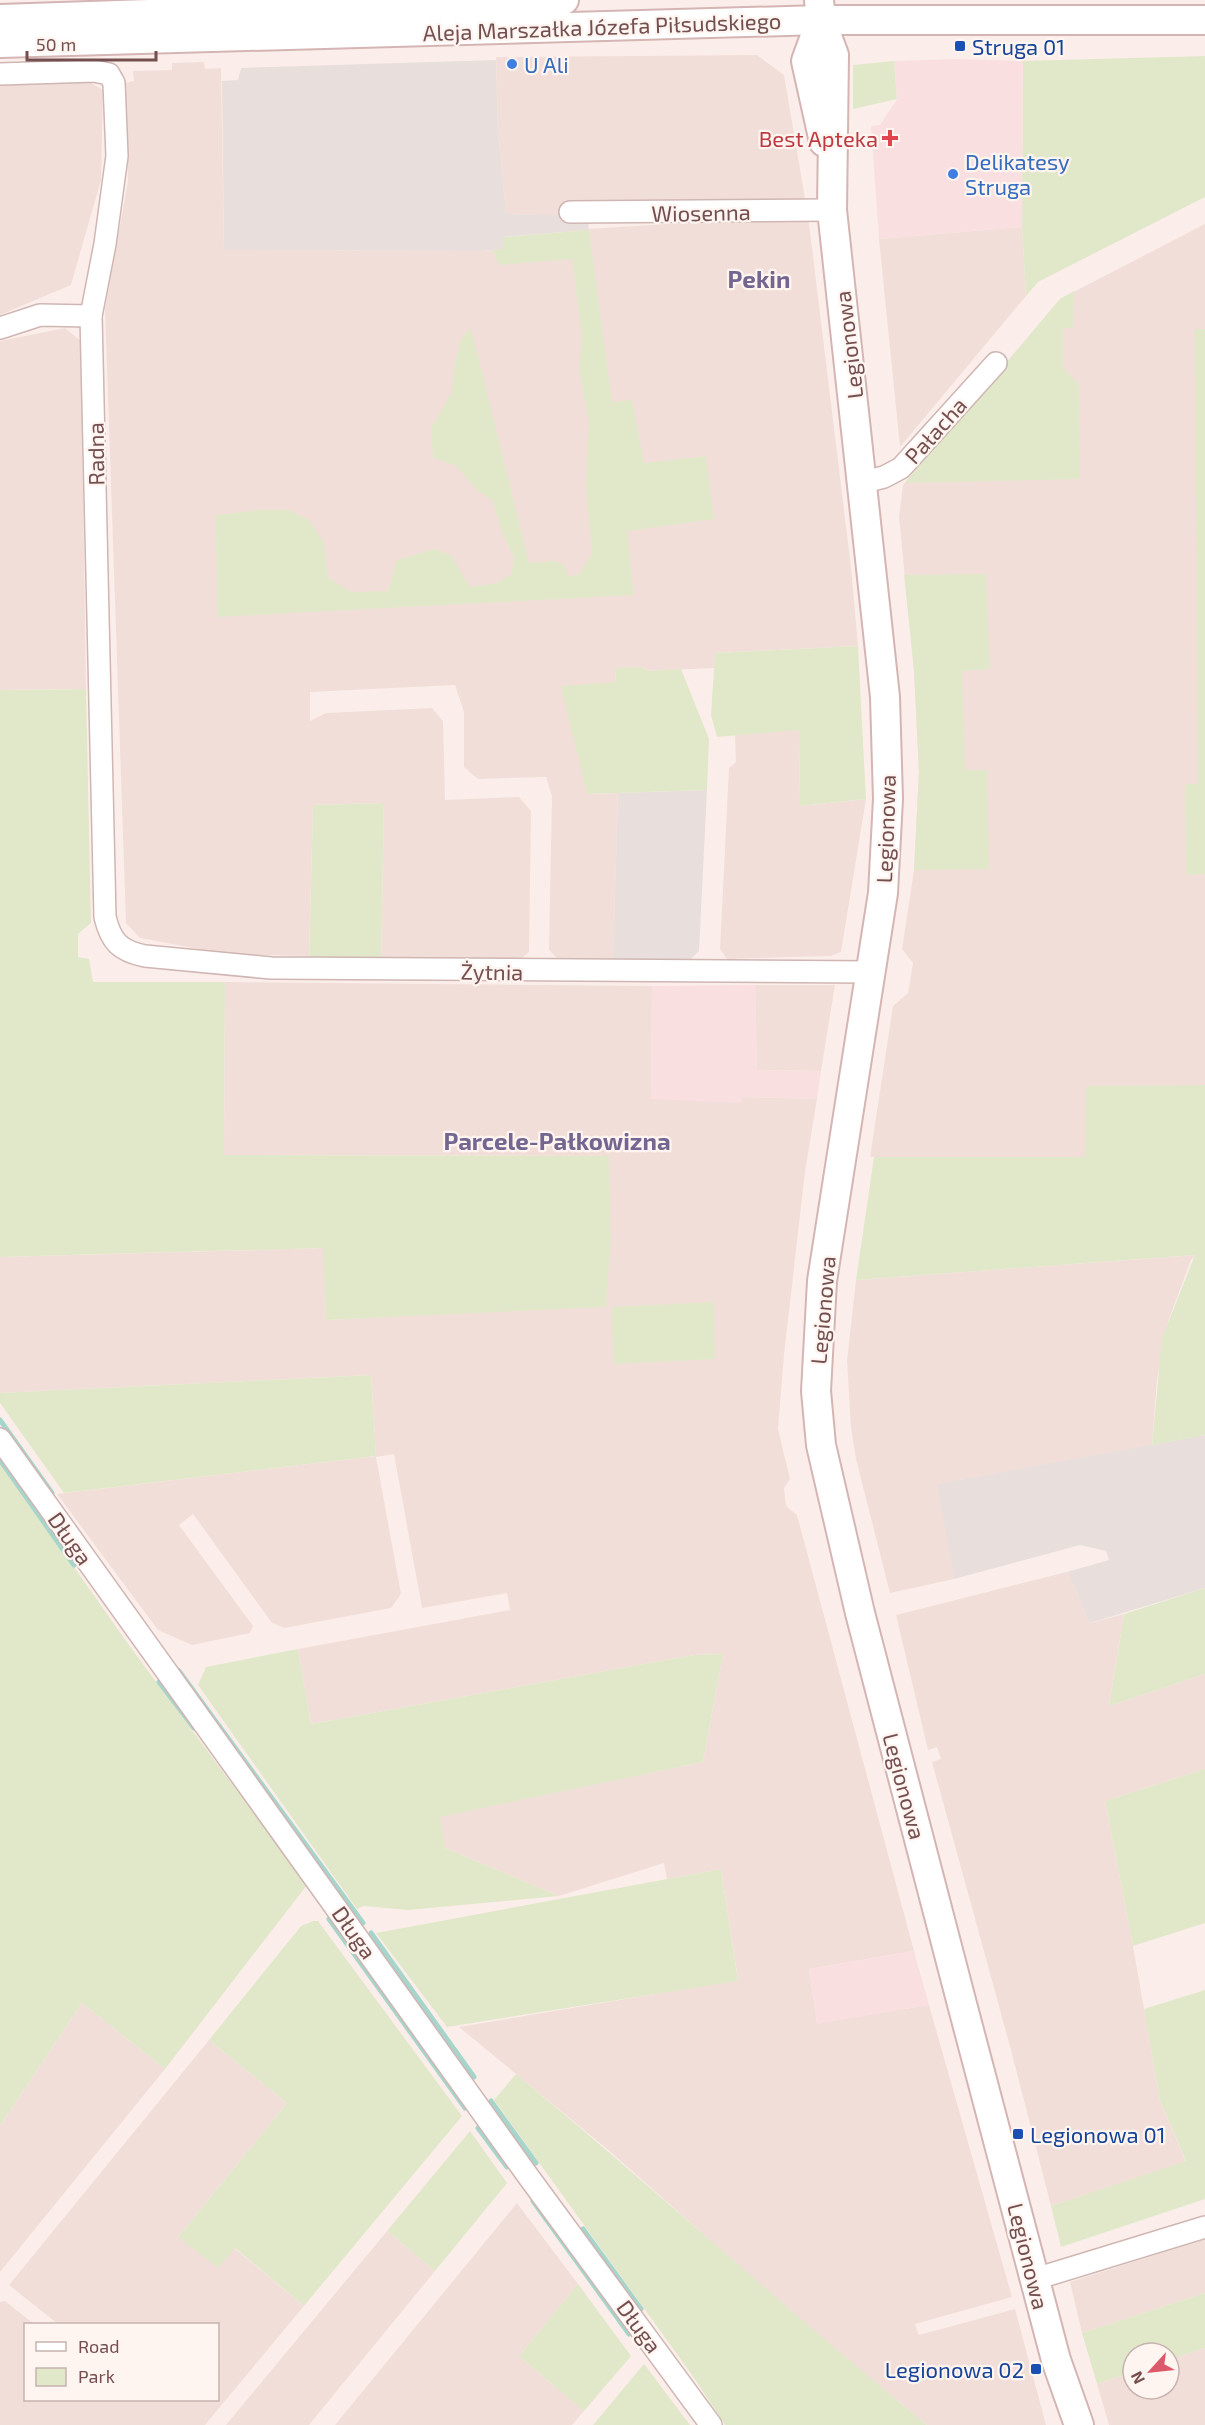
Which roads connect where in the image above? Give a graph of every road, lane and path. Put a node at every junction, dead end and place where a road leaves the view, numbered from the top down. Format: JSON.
{"nodes":[{"id":1,"x":564,"y":0,"type":"edge"},
{"id":2,"x":820,"y":10,"type":"edge"},
{"id":3,"x":0,"y":19,"type":"edge"},
{"id":4,"x":1205,"y":20,"type":"edge"},
{"id":5,"x":0,"y":43,"type":"edge"},
{"id":6,"x":0,"y":74,"type":"edge"},
{"id":7,"x":832,"y":210,"type":"junction"},
{"id":8,"x":570,"y":212,"type":"dead end"},
{"id":9,"x":91,"y":316,"type":"junction"},
{"id":10,"x":0,"y":328,"type":"edge"},
{"id":11,"x":996,"y":363,"type":"dead end"},
{"id":12,"x":864,"y":482,"type":"junction"},
{"id":13,"x":116,"y":945,"type":"joint"},
{"id":14,"x":870,"y":972,"type":"junction"},
{"id":15,"x":0,"y":1439,"type":"edge"},
{"id":16,"x":1205,"y":2227,"type":"edge"},
{"id":17,"x":1035,"y":2278,"type":"junction"},
{"id":18,"x":711,"y":2425,"type":"edge"},
{"id":19,"x":1079,"y":2425,"type":"edge"}],
"edges":[{"from":1,"to":3,"type":"main road","name":"Aleja Marszałka Józefa Piłsudskiego"},
{"from":2,"to":4,"type":"main road","name":"Aleja Marszałka Józefa Piłsudskiego"},
{"from":2,"to":5,"type":"main road","name":"Aleja Marszałka Józefa Piłsudskiego"},
{"from":2,"to":7,"type":"main road","name":"Legionowa"},
{"from":6,"to":9,"type":"street","name":"Radna"},
{"from":7,"to":8,"type":"street","name":"Wiosenna"},
{"from":7,"to":12,"type":"main road","name":"Legionowa"},
{"from":9,"to":10,"type":"street"},
{"from":9,"to":13,"type":"street","name":"Radna"},
{"from":11,"to":12,"type":"street","name":"Pałacha"},
{"from":12,"to":14,"type":"main road","name":"Legionowa"},
{"from":13,"to":14,"type":"street","name":"Żytnia"},
{"from":14,"to":17,"type":"main road","name":"Legionowa"},
{"from":15,"to":18,"type":"street","name":"Długa"},
{"from":16,"to":17,"type":"street"},
{"from":17,"to":19,"type":"main road","name":"Legionowa"}]}
